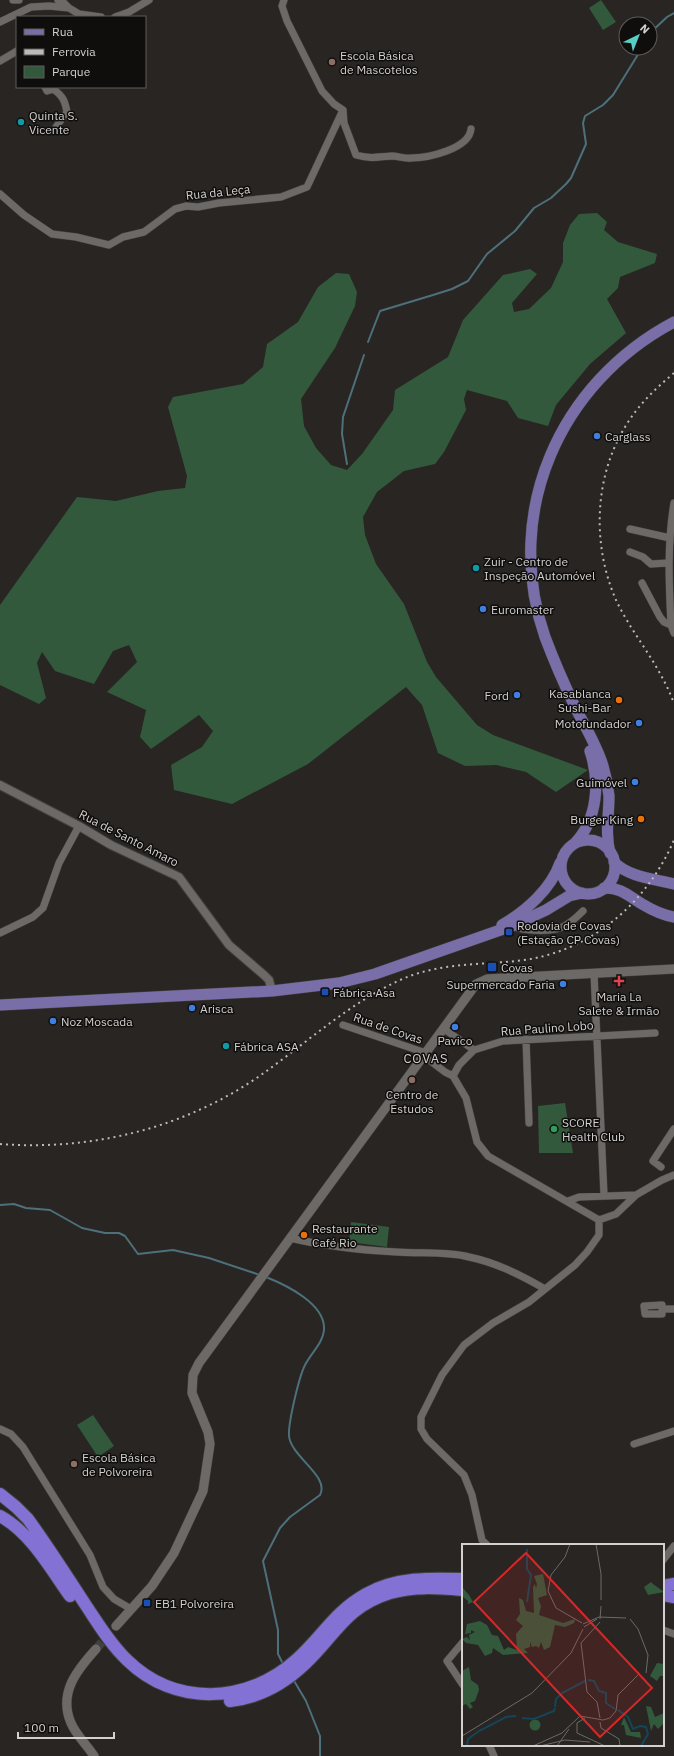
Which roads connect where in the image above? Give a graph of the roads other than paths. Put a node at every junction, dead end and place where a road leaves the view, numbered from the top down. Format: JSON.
{"nodes":[{"id":1,"x":13,"y":0,"type":"edge"},
{"id":2,"x":19,"y":0,"type":"edge"},
{"id":3,"x":58,"y":0,"type":"edge"},
{"id":4,"x":149,"y":0,"type":"edge"},
{"id":5,"x":284,"y":0,"type":"edge"},
{"id":6,"x":69,"y":8,"type":"junction"},
{"id":7,"x":94,"y":16,"type":"edge"},
{"id":8,"x":118,"y":16,"type":"edge"},
{"id":9,"x":0,"y":22,"type":"edge"},
{"id":10,"x":16,"y":53,"type":"edge"},
{"id":11,"x":0,"y":61,"type":"edge"},
{"id":12,"x":46,"y":88,"type":"edge"},
{"id":13,"x":343,"y":110,"type":"junction"},
{"id":14,"x":56,"y":127,"type":"dead end"},
{"id":15,"x":471,"y":129,"type":"dead end"},
{"id":16,"x":0,"y":194,"type":"edge"},
{"id":17,"x":674,"y":322,"type":"edge"},
{"id":18,"x":674,"y":503,"type":"edge"},
{"id":19,"x":630,"y":530,"type":"dead end"},
{"id":20,"x":670,"y":538,"type":"junction"},
{"id":21,"x":630,"y":552,"type":"dead end"},
{"id":22,"x":668,"y":563,"type":"junction"},
{"id":23,"x":642,"y":583,"type":"dead end"},
{"id":24,"x":671,"y":626,"type":"junction"},
{"id":25,"x":674,"y":633,"type":"edge"},
{"id":26,"x":576,"y":709,"type":"junction"},
{"id":27,"x":0,"y":785,"type":"edge"},
{"id":28,"x":79,"y":826,"type":"junction"},
{"id":29,"x":576,"y":843,"type":"junction"},
{"id":30,"x":612,"y":857,"type":"junction"},
{"id":31,"x":561,"y":861,"type":"junction"},
{"id":32,"x":672,"y":882,"type":"edge"},
{"id":33,"x":604,"y":888,"type":"junction"},
{"id":34,"x":582,"y":893,"type":"junction"},
{"id":35,"x":583,"y":911,"type":"dead end"},
{"id":36,"x":674,"y":917,"type":"edge"},
{"id":37,"x":512,"y":926,"type":"junction"},
{"id":38,"x":0,"y":933,"type":"edge"},
{"id":39,"x":474,"y":939,"type":"junction"},
{"id":40,"x":674,"y":969,"type":"edge"},
{"id":41,"x":594,"y":973,"type":"junction"},
{"id":42,"x":272,"y":991,"type":"junction"},
{"id":43,"x":0,"y":1005,"type":"edge"},
{"id":44,"x":343,"y":1025,"type":"dead end"},
{"id":45,"x":444,"y":1029,"type":"junction"},
{"id":46,"x":655,"y":1033,"type":"dead end"},
{"id":47,"x":597,"y":1036,"type":"junction"},
{"id":48,"x":526,"y":1039,"type":"junction"},
{"id":49,"x":474,"y":1050,"type":"junction"},
{"id":50,"x":425,"y":1055,"type":"junction"},
{"id":51,"x":453,"y":1076,"type":"junction"},
{"id":52,"x":529,"y":1123,"type":"dead end"},
{"id":53,"x":674,"y":1129,"type":"edge"},
{"id":54,"x":661,"y":1167,"type":"dead end"},
{"id":55,"x":674,"y":1175,"type":"edge"},
{"id":56,"x":604,"y":1195,"type":"junction"},
{"id":57,"x":636,"y":1195,"type":"junction"},
{"id":58,"x":568,"y":1201,"type":"junction"},
{"id":59,"x":599,"y":1220,"type":"junction"},
{"id":60,"x":290,"y":1238,"type":"junction"},
{"id":61,"x":545,"y":1288,"type":"junction"},
{"id":62,"x":662,"y":1309,"type":"dead end"},
{"id":63,"x":674,"y":1309,"type":"edge"},
{"id":64,"x":0,"y":1429,"type":"edge"},
{"id":65,"x":674,"y":1431,"type":"edge"},
{"id":66,"x":634,"y":1444,"type":"dead end"},
{"id":67,"x":0,"y":1488,"type":"edge"},
{"id":68,"x":0,"y":1494,"type":"edge"},
{"id":69,"x":0,"y":1502,"type":"edge"},
{"id":70,"x":0,"y":1516,"type":"edge"},
{"id":71,"x":39,"y":1535,"type":"junction"},
{"id":72,"x":486,"y":1544,"type":"edge"},
{"id":73,"x":674,"y":1546,"type":"edge"},
{"id":74,"x":664,"y":1559,"type":"edge"},
{"id":75,"x":462,"y":1579,"type":"edge"},
{"id":76,"x":674,"y":1584,"type":"edge"},
{"id":77,"x":664,"y":1586,"type":"edge"},
{"id":78,"x":66,"y":1590,"type":"junction"},
{"id":79,"x":462,"y":1590,"type":"edge"},
{"id":80,"x":664,"y":1595,"type":"edge"},
{"id":81,"x":674,"y":1597,"type":"edge"},
{"id":82,"x":131,"y":1610,"type":"junction"},
{"id":83,"x":116,"y":1626,"type":"tunnel mouth"},
{"id":84,"x":664,"y":1630,"type":"edge"},
{"id":85,"x":674,"y":1634,"type":"edge"},
{"id":86,"x":462,"y":1643,"type":"edge"},
{"id":87,"x":96,"y":1649,"type":"tunnel mouth"},
{"id":88,"x":462,"y":1684,"type":"edge"},
{"id":89,"x":489,"y":1746,"type":"edge"},
{"id":90,"x":94,"y":1756,"type":"edge"},
{"id":91,"x":494,"y":1756,"type":"edge"}],
"edges":[{"from":1,"to":2,"type":"street"},
{"from":3,"to":6,"type":"street"},
{"from":4,"to":8,"type":"street"},
{"from":5,"to":13,"type":"street"},
{"from":6,"to":7,"type":"street"},
{"from":6,"to":9,"type":"street"},
{"from":10,"to":11,"type":"street"},
{"from":12,"to":14,"type":"street"},
{"from":13,"to":15,"type":"street"},
{"from":13,"to":16,"type":"street","name":"Rua da Leça"},
{"from":17,"to":26,"type":"main road"},
{"from":18,"to":20,"type":"street"},
{"from":19,"to":20,"type":"street"},
{"from":20,"to":22,"type":"street"},
{"from":21,"to":22,"type":"street"},
{"from":22,"to":24,"type":"street"},
{"from":23,"to":24,"type":"street"},
{"from":24,"to":25,"type":"street"},
{"from":26,"to":29,"type":"main road"},
{"from":26,"to":30,"type":"main road"},
{"from":27,"to":28,"type":"street","name":"Rua de Santo Amaro"},
{"from":28,"to":38,"type":"street"},
{"from":28,"to":42,"type":"street","name":"Rua de Santo Amaro"},
{"from":29,"to":30,"type":"main road"},
{"from":29,"to":31,"type":"main road"},
{"from":30,"to":32,"type":"main road"},
{"from":30,"to":33,"type":"main road"},
{"from":31,"to":34,"type":"main road"},
{"from":31,"to":39,"type":"main road"},
{"from":33,"to":34,"type":"main road"},
{"from":33,"to":36,"type":"main road"},
{"from":34,"to":37,"type":"main road"},
{"from":35,"to":37,"type":"street"},
{"from":37,"to":39,"type":"main road"},
{"from":39,"to":42,"type":"main road"},
{"from":40,"to":41,"type":"main road"},
{"from":41,"to":45,"type":"main road"},
{"from":41,"to":47,"type":"street"},
{"from":42,"to":43,"type":"main road"},
{"from":44,"to":50,"type":"street","name":"Rua de Covas"},
{"from":45,"to":49,"type":"street"},
{"from":45,"to":50,"type":"main road"},
{"from":46,"to":47,"type":"street","name":"Rua Paulino Lobo"},
{"from":47,"to":48,"type":"street","name":"Rua Paulino Lobo"},
{"from":47,"to":56,"type":"street"},
{"from":48,"to":49,"type":"street","name":"Rua Paulino Lobo"},
{"from":48,"to":52,"type":"street"},
{"from":49,"to":51,"type":"street","name":"Rua Paulino Lobo"},
{"from":50,"to":51,"type":"street","name":"Rua de Covas"},
{"from":50,"to":60,"type":"main road"},
{"from":51,"to":58,"type":"street"},
{"from":53,"to":54,"type":"street"},
{"from":55,"to":57,"type":"street"},
{"from":56,"to":57,"type":"street"},
{"from":56,"to":58,"type":"street"},
{"from":57,"to":59,"type":"street"},
{"from":58,"to":59,"type":"street"},
{"from":59,"to":61,"type":"street"},
{"from":60,"to":61,"type":"street"},
{"from":60,"to":82,"type":"main road"},
{"from":61,"to":72,"type":"street"},
{"from":62,"to":63,"type":"street"},
{"from":64,"to":82,"type":"street"},
{"from":65,"to":66,"type":"street"},
{"from":67,"to":71,"type":"highway"},
{"from":68,"to":71,"type":"highway"},
{"from":69,"to":78,"type":"highway"},
{"from":70,"to":78,"type":"highway"},
{"from":71,"to":75,"type":"highway"},
{"from":73,"to":74,"type":"street"},
{"from":76,"to":77,"type":"highway"},
{"from":78,"to":79,"type":"highway"},
{"from":80,"to":81,"type":"highway"},
{"from":82,"to":83,"type":"main road"},
{"from":84,"to":85,"type":"street"},
{"from":86,"to":88,"type":"street"},
{"from":87,"to":90,"type":"main road"},
{"from":89,"to":91,"type":"street"}]}
